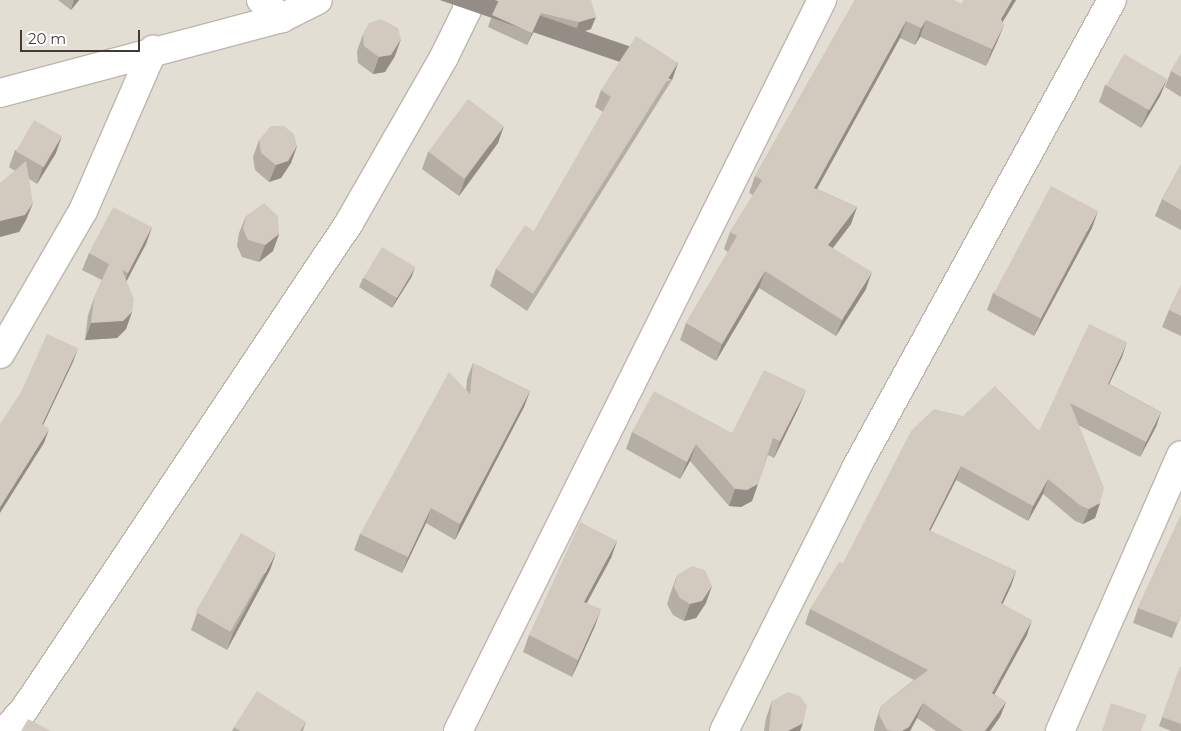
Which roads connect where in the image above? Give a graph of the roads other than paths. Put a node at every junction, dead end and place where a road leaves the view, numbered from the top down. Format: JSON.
{"nodes":[{"id":1,"x":261,"y":0,"type":"edge"},
{"id":2,"x":318,"y":0,"type":"edge"},
{"id":3,"x":467,"y":0,"type":"edge"},
{"id":4,"x":822,"y":0,"type":"edge"},
{"id":5,"x":1112,"y":0,"type":"edge"},
{"id":6,"x":282,"y":18,"type":"junction"},
{"id":7,"x":153,"y":50,"type":"junction"},
{"id":8,"x":0,"y":93,"type":"edge"},
{"id":9,"x":0,"y":354,"type":"edge"},
{"id":10,"x":1181,"y":455,"type":"edge"},
{"id":11,"x":5,"y":731,"type":"edge"},
{"id":12,"x":458,"y":731,"type":"edge"},
{"id":13,"x":724,"y":731,"type":"edge"},
{"id":14,"x":1060,"y":731,"type":"edge"}],
"edges":[{"from":1,"to":6,"type":"street"},
{"from":2,"to":6,"type":"street"},
{"from":3,"to":11,"type":"street"},
{"from":4,"to":12,"type":"street"},
{"from":5,"to":13,"type":"street"},
{"from":6,"to":7,"type":"street"},
{"from":7,"to":8,"type":"street"},
{"from":7,"to":9,"type":"street"},
{"from":10,"to":14,"type":"street"}]}
